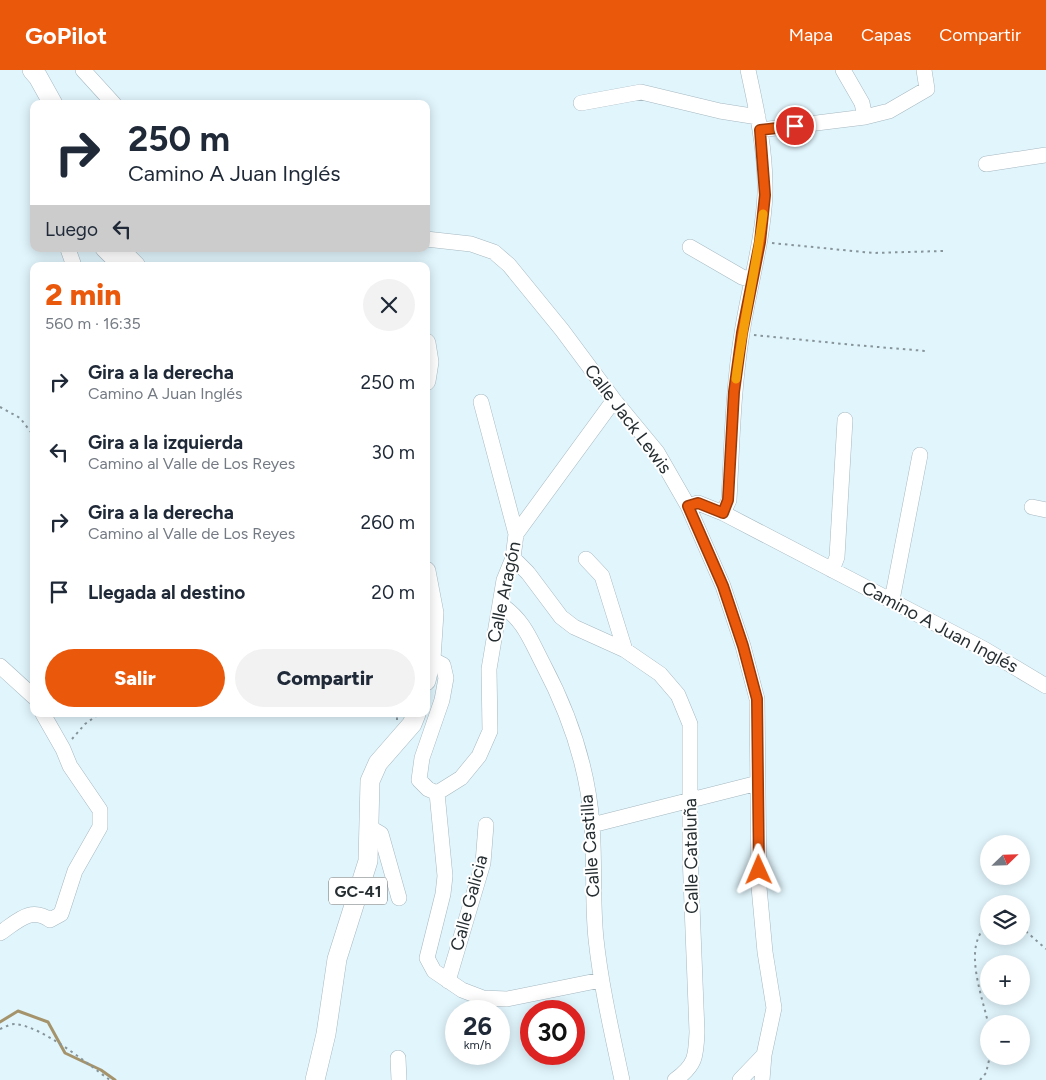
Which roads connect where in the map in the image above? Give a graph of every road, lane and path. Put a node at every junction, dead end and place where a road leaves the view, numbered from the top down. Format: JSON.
{"nodes":[{"id":1,"x":32,"y":70,"type":"edge"},
{"id":2,"x":83,"y":70,"type":"edge"},
{"id":3,"x":748,"y":70,"type":"edge"},
{"id":4,"x":843,"y":70,"type":"edge"},
{"id":5,"x":924,"y":70,"type":"edge"},
{"id":6,"x":51,"y":100,"type":"edge"},
{"id":7,"x":110,"y":100,"type":"edge"},
{"id":8,"x":581,"y":103,"type":"dead end"},
{"id":9,"x":865,"y":117,"type":"junction"},
{"id":10,"x":759,"y":123,"type":"junction"},
{"id":11,"x":1046,"y":155,"type":"edge"},
{"id":12,"x":986,"y":164,"type":"dead end"},
{"id":13,"x":430,"y":239,"type":"edge"},
{"id":14,"x":760,"y":242,"type":"junction"},
{"id":15,"x":690,"y":247,"type":"dead end"},
{"id":16,"x":943,"y":251,"type":"dead end"},
{"id":17,"x":107,"y":252,"type":"edge"},
{"id":18,"x":123,"y":262,"type":"edge"},
{"id":19,"x":752,"y":280,"type":"junction"},
{"id":20,"x":742,"y":333,"type":"junction"},
{"id":21,"x":926,"y":351,"type":"dead end"},
{"id":22,"x":614,"y":400,"type":"junction"},
{"id":23,"x":481,"y":402,"type":"dead end"},
{"id":24,"x":0,"y":406,"type":"edge"},
{"id":25,"x":845,"y":420,"type":"dead end"},
{"id":26,"x":30,"y":431,"type":"edge"},
{"id":27,"x":920,"y":455,"type":"dead end"},
{"id":28,"x":688,"y":506,"type":"junction"},
{"id":29,"x":723,"y":513,"type":"junction"},
{"id":30,"x":516,"y":534,"type":"junction"},
{"id":31,"x":513,"y":558,"type":"junction"},
{"id":32,"x":586,"y":559,"type":"dead end"},
{"id":33,"x":832,"y":570,"type":"junction"},
{"id":34,"x":430,"y":592,"type":"edge"},
{"id":35,"x":892,"y":600,"type":"junction"},
{"id":36,"x":500,"y":604,"type":"junction"},
{"id":37,"x":625,"y":650,"type":"junction"},
{"id":38,"x":431,"y":659,"type":"junction"},
{"id":39,"x":430,"y":663,"type":"edge"},
{"id":40,"x":0,"y":666,"type":"edge"},
{"id":41,"x":1046,"y":686,"type":"edge"},
{"id":42,"x":30,"y":693,"type":"edge"},
{"id":43,"x":45,"y":717,"type":"edge"},
{"id":44,"x":96,"y":717,"type":"edge"},
{"id":45,"x":415,"y":717,"type":"edge"},
{"id":46,"x":63,"y":749,"type":"junction"},
{"id":47,"x":758,"y":783,"type":"junction"},
{"id":48,"x":437,"y":793,"type":"junction"},
{"id":49,"x":689,"y":799,"type":"junction"},
{"id":50,"x":486,"y":825,"type":"dead end"},
{"id":51,"x":592,"y":825,"type":"junction"},
{"id":52,"x":369,"y":827,"type":"junction"},
{"id":53,"x":399,"y":898,"type":"dead end"},
{"id":54,"x":0,"y":933,"type":"edge"},
{"id":55,"x":1030,"y":934,"type":"edge"},
{"id":56,"x":980,"y":935,"type":"edge"},
{"id":57,"x":1046,"y":949,"type":"edge"},
{"id":58,"x":601,"y":980,"type":"junction"},
{"id":59,"x":448,"y":981,"type":"junction"},
{"id":60,"x":987,"y":1015,"type":"edge"},
{"id":61,"x":0,"y":1029,"type":"edge"},
{"id":62,"x":764,"y":1055,"type":"junction"},
{"id":63,"x":398,"y":1058,"type":"dead end"},
{"id":64,"x":988,"y":1065,"type":"edge"},
{"id":65,"x":110,"y":1080,"type":"edge"},
{"id":66,"x":315,"y":1080,"type":"edge"},
{"id":67,"x":399,"y":1080,"type":"edge"},
{"id":68,"x":622,"y":1080,"type":"edge"},
{"id":69,"x":674,"y":1080,"type":"edge"},
{"id":70,"x":740,"y":1080,"type":"edge"},
{"id":71,"x":762,"y":1080,"type":"edge"},
{"id":72,"x":980,"y":1080,"type":"edge"}],
"edges":[{"from":1,"to":6,"type":"main road"},
{"from":2,"to":7,"type":"street"},
{"from":3,"to":10,"type":"street"},
{"from":4,"to":9,"type":"street"},
{"from":5,"to":9,"type":"street"},
{"from":8,"to":10,"type":"street"},
{"from":9,"to":10,"type":"street"},
{"from":10,"to":14,"type":"street"},
{"from":11,"to":12,"type":"street"},
{"from":13,"to":22,"type":"street","name":"Calle Jack Lewis"},
{"from":14,"to":16,"type":"path"},
{"from":14,"to":19,"type":"street"},
{"from":15,"to":19,"type":"street"},
{"from":17,"to":18,"type":"street"},
{"from":19,"to":20,"type":"street"},
{"from":20,"to":21,"type":"path"},
{"from":20,"to":29,"type":"street"},
{"from":22,"to":28,"type":"street","name":"Calle Jack Lewis"},
{"from":22,"to":30,"type":"street","name":"Calle Aragón"},
{"from":23,"to":30,"type":"street"},
{"from":24,"to":26,"type":"path"},
{"from":25,"to":33,"type":"street"},
{"from":27,"to":35,"type":"street"},
{"from":28,"to":29,"type":"street","name":"Camino A Juan Inglés"},
{"from":28,"to":47,"type":"street","name":"Calle Jack Lewis"},
{"from":29,"to":33,"type":"street","name":"Camino A Juan Inglés"},
{"from":30,"to":31,"type":"street","name":"Calle Aragón"},
{"from":31,"to":36,"type":"street","name":"Calle Aragón"},
{"from":31,"to":37,"type":"street","name":"Calle Cataluña"},
{"from":32,"to":37,"type":"street"},
{"from":33,"to":35,"type":"street","name":"Camino A Juan Inglés"},
{"from":34,"to":38,"type":"main road"},
{"from":35,"to":41,"type":"street","name":"Camino A Juan Inglés"},
{"from":36,"to":48,"type":"street","name":"Calle Aragón"},
{"from":36,"to":51,"type":"street","name":"Calle Castilla"},
{"from":37,"to":49,"type":"street","name":"Calle Cataluña"},
{"from":38,"to":39,"type":"main road"},
{"from":38,"to":48,"type":"street"},
{"from":40,"to":42,"type":"street"},
{"from":43,"to":46,"type":"street"},
{"from":44,"to":46,"type":"path"},
{"from":45,"to":52,"type":"main road","number":"GC-41"},
{"from":46,"to":54,"type":"street"},
{"from":47,"to":49,"type":"street"},
{"from":47,"to":62,"type":"street","name":"Calle Jack Lewis"},
{"from":48,"to":59,"type":"street","name":"Calle Galicia"},
{"from":49,"to":51,"type":"street"},
{"from":49,"to":69,"type":"street","name":"Calle Cataluña"},
{"from":50,"to":59,"type":"street","name":"Calle Galicia"},
{"from":51,"to":58,"type":"street","name":"Calle Castilla"},
{"from":52,"to":53,"type":"street"},
{"from":52,"to":66,"type":"main road","number":"GC-41"},
{"from":55,"to":57,"type":"path"},
{"from":56,"to":60,"type":"path"},
{"from":58,"to":59,"type":"street","name":"Calle Galicia"},
{"from":58,"to":68,"type":"street","name":"Calle Castilla"},
{"from":61,"to":65,"type":"path"},
{"from":62,"to":70,"type":"street"},
{"from":62,"to":71,"type":"street","name":"Calle Jack Lewis"},
{"from":63,"to":67,"type":"street"},
{"from":64,"to":72,"type":"path"}]}
